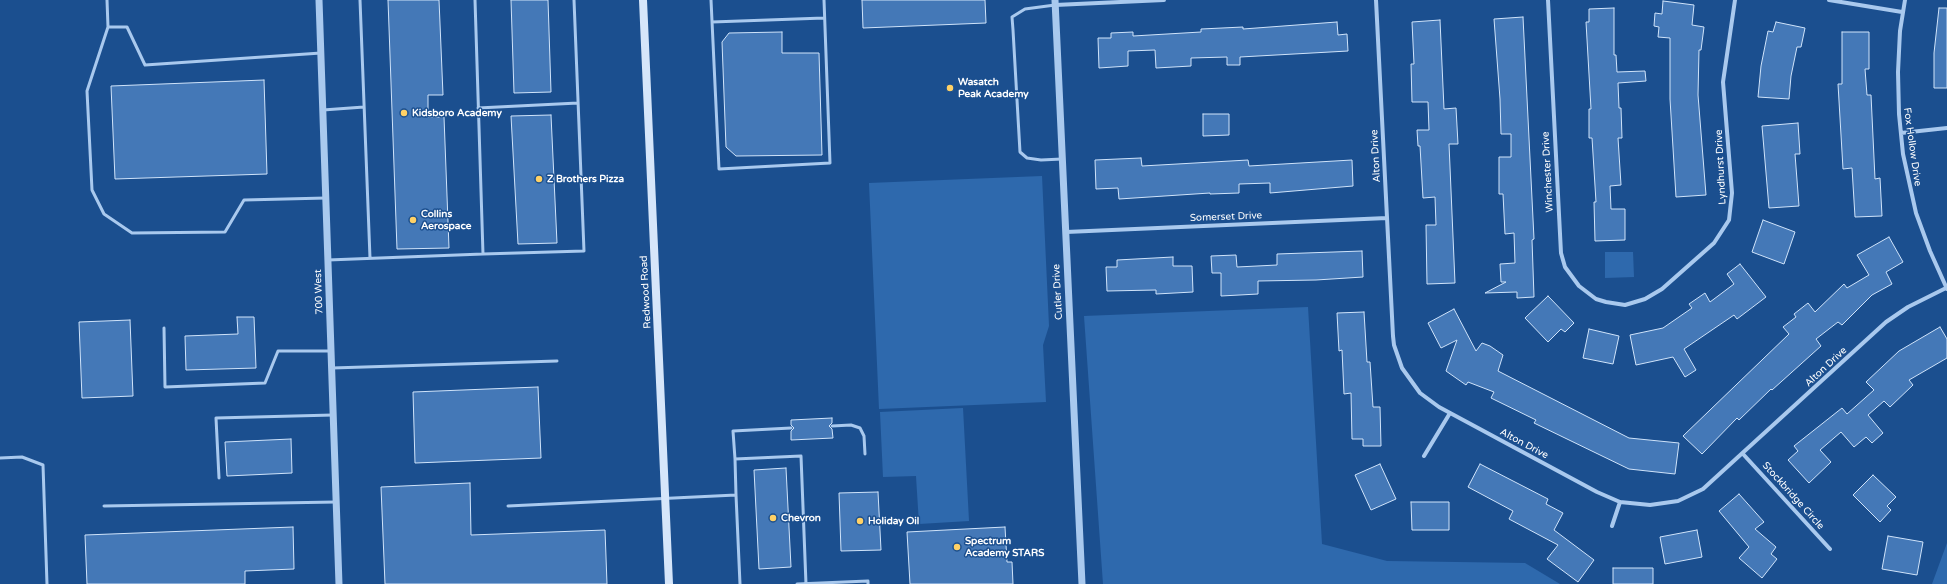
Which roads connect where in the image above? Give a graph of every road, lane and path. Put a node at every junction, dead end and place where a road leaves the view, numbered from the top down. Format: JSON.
{"nodes":[{"id":1,"x":106,"y":0,"type":"edge"},
{"id":2,"x":319,"y":0,"type":"edge"},
{"id":3,"x":360,"y":0,"type":"edge"},
{"id":4,"x":475,"y":0,"type":"edge"},
{"id":5,"x":574,"y":0,"type":"edge"},
{"id":6,"x":642,"y":0,"type":"edge"},
{"id":7,"x":711,"y":0,"type":"edge"},
{"id":8,"x":824,"y":0,"type":"edge"},
{"id":9,"x":1164,"y":0,"type":"edge"},
{"id":10,"x":1376,"y":0,"type":"edge"},
{"id":11,"x":1548,"y":0,"type":"edge"},
{"id":12,"x":1735,"y":0,"type":"edge"},
{"id":13,"x":1829,"y":0,"type":"edge"},
{"id":14,"x":1905,"y":0,"type":"edge"},
{"id":15,"x":1055,"y":2,"type":"edge"},
{"id":16,"x":1902,"y":12,"type":"junction"},
{"id":17,"x":824,"y":18,"type":"junction"},
{"id":18,"x":712,"y":22,"type":"junction"},
{"id":19,"x":108,"y":27,"type":"junction"},
{"id":20,"x":321,"y":53,"type":"junction"},
{"id":21,"x":578,"y":103,"type":"junction"},
{"id":22,"x":364,"y":107,"type":"junction"},
{"id":23,"x":478,"y":108,"type":"junction"},
{"id":24,"x":323,"y":110,"type":"junction"},
{"id":25,"x":1947,"y":128,"type":"edge"},
{"id":26,"x":1901,"y":133,"type":"junction"},
{"id":27,"x":1062,"y":160,"type":"junction"},
{"id":28,"x":326,"y":198,"type":"junction"},
{"id":29,"x":1387,"y":218,"type":"junction"},
{"id":30,"x":1066,"y":232,"type":"junction"},
{"id":31,"x":483,"y":254,"type":"junction"},
{"id":32,"x":370,"y":258,"type":"junction"},
{"id":33,"x":328,"y":260,"type":"junction"},
{"id":34,"x":1947,"y":289,"type":"edge"},
{"id":35,"x":1625,"y":304,"type":"joint"},
{"id":36,"x":164,"y":328,"type":"dead end"},
{"id":37,"x":331,"y":351,"type":"junction"},
{"id":38,"x":557,"y":360,"type":"dead end"},
{"id":39,"x":332,"y":368,"type":"junction"},
{"id":40,"x":1450,"y":413,"type":"junction"},
{"id":41,"x":333,"y":415,"type":"junction"},
{"id":42,"x":832,"y":426,"type":"dead end"},
{"id":43,"x":791,"y":428,"type":"dead end"},
{"id":44,"x":865,"y":454,"type":"dead end"},
{"id":45,"x":1744,"y":454,"type":"junction"},
{"id":46,"x":1424,"y":456,"type":"dead end"},
{"id":47,"x":0,"y":458,"type":"edge"},
{"id":48,"x":735,"y":459,"type":"junction"},
{"id":49,"x":219,"y":478,"type":"dead end"},
{"id":50,"x":736,"y":495,"type":"junction"},
{"id":51,"x":666,"y":498,"type":"junction"},
{"id":52,"x":336,"y":502,"type":"junction"},
{"id":53,"x":1620,"y":502,"type":"junction"},
{"id":54,"x":104,"y":506,"type":"dead end"},
{"id":55,"x":508,"y":506,"type":"dead end"},
{"id":56,"x":1612,"y":526,"type":"dead end"},
{"id":57,"x":1830,"y":548,"type":"dead end"},
{"id":58,"x":47,"y":584,"type":"edge"},
{"id":59,"x":339,"y":584,"type":"edge"},
{"id":60,"x":669,"y":584,"type":"edge"},
{"id":61,"x":740,"y":584,"type":"edge"},
{"id":62,"x":797,"y":584,"type":"edge"},
{"id":63,"x":806,"y":584,"type":"edge"},
{"id":64,"x":868,"y":584,"type":"edge"},
{"id":65,"x":1082,"y":584,"type":"edge"}],
"edges":[{"from":1,"to":19,"type":"lane"},
{"from":2,"to":20,"type":"street","name":"700 West"},
{"from":3,"to":22,"type":"lane"},
{"from":4,"to":23,"type":"lane"},
{"from":5,"to":21,"type":"lane"},
{"from":6,"to":51,"type":"main road","name":"Redwood Road"},
{"from":7,"to":18,"type":"lane"},
{"from":8,"to":17,"type":"lane"},
{"from":9,"to":15,"type":"street"},
{"from":10,"to":29,"type":"street","name":"Alton Drive"},
{"from":11,"to":35,"type":"street","name":"Winchester Drive"},
{"from":12,"to":35,"type":"street","name":"Lyndhurst Drive"},
{"from":13,"to":16,"type":"street"},
{"from":14,"to":16,"type":"street","name":"Fox Hollow Drive"},
{"from":15,"to":27,"type":"street","name":"Cutler Drive"},
{"from":15,"to":27,"type":"lane"},
{"from":16,"to":26,"type":"street","name":"Fox Hollow Drive"},
{"from":17,"to":18,"type":"lane"},
{"from":17,"to":18,"type":"lane"},
{"from":19,"to":20,"type":"lane"},
{"from":19,"to":28,"type":"lane"},
{"from":20,"to":24,"type":"street","name":"700 West"},
{"from":21,"to":23,"type":"lane"},
{"from":21,"to":31,"type":"lane"},
{"from":22,"to":24,"type":"lane"},
{"from":22,"to":32,"type":"lane"},
{"from":23,"to":31,"type":"lane"},
{"from":24,"to":28,"type":"street","name":"700 West"},
{"from":25,"to":26,"type":"street"},
{"from":26,"to":34,"type":"street","name":"Fox Hollow Drive"},
{"from":27,"to":30,"type":"street","name":"Cutler Drive"},
{"from":28,"to":33,"type":"street","name":"700 West"},
{"from":29,"to":30,"type":"street","name":"Somerset Drive"},
{"from":29,"to":40,"type":"street","name":"Alton Drive"},
{"from":30,"to":65,"type":"street","name":"Cutler Drive"},
{"from":31,"to":32,"type":"lane"},
{"from":32,"to":33,"type":"lane"},
{"from":33,"to":37,"type":"street","name":"700 West"},
{"from":34,"to":45,"type":"street","name":"Alton Drive"},
{"from":36,"to":37,"type":"lane"},
{"from":37,"to":39,"type":"street","name":"700 West"},
{"from":38,"to":39,"type":"lane"},
{"from":39,"to":41,"type":"street","name":"700 West"},
{"from":40,"to":46,"type":"street"},
{"from":40,"to":53,"type":"street","name":"Alton Drive"},
{"from":41,"to":49,"type":"lane"},
{"from":41,"to":52,"type":"street","name":"700 West"},
{"from":42,"to":44,"type":"lane"},
{"from":43,"to":48,"type":"lane"},
{"from":45,"to":53,"type":"street","name":"Alton Drive"},
{"from":45,"to":57,"type":"street","name":"Stockbridge Circle"},
{"from":47,"to":58,"type":"lane"},
{"from":48,"to":50,"type":"lane"},
{"from":48,"to":63,"type":"lane"},
{"from":50,"to":51,"type":"lane"},
{"from":50,"to":61,"type":"lane"},
{"from":51,"to":55,"type":"lane"},
{"from":51,"to":60,"type":"main road","name":"Redwood Road"},
{"from":52,"to":54,"type":"lane"},
{"from":52,"to":59,"type":"street","name":"700 West"},
{"from":53,"to":56,"type":"street"},
{"from":62,"to":63,"type":"lane"},
{"from":63,"to":64,"type":"lane"}]}
